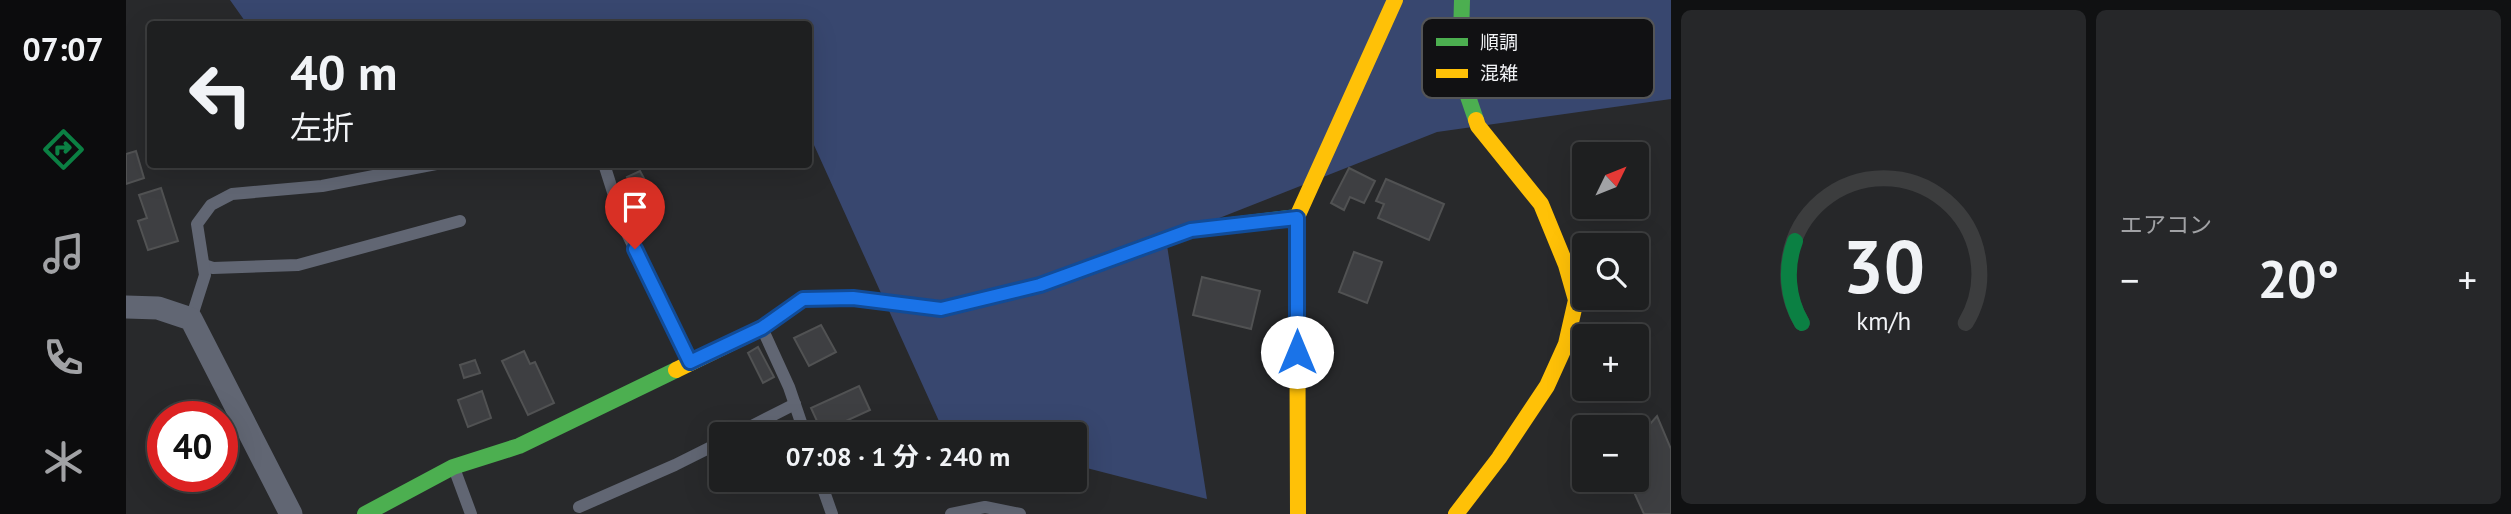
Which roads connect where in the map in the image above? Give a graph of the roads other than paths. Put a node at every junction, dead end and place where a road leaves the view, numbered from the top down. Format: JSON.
{"nodes":[{"id":1,"x":1395,"y":0,"type":"edge"},
{"id":2,"x":1462,"y":0,"type":"edge"},
{"id":3,"x":1462,"y":18,"type":"edge"},
{"id":4,"x":1468,"y":98,"type":"edge"},
{"id":5,"x":415,"y":168,"type":"edge"},
{"id":6,"x":605,"y":168,"type":"edge"},
{"id":7,"x":1297,"y":218,"type":"junction"},
{"id":8,"x":460,"y":221,"type":"dead end"},
{"id":9,"x":204,"y":265,"type":"junction"},
{"id":10,"x":126,"y":307,"type":"edge"},
{"id":11,"x":191,"y":319,"type":"junction"},
{"id":12,"x":762,"y":328,"type":"junction"},
{"id":13,"x":690,"y":362,"type":"junction"},
{"id":14,"x":795,"y":404,"type":"junction"},
{"id":15,"x":760,"y":422,"type":"edge"},
{"id":16,"x":801,"y":422,"type":"edge"},
{"id":17,"x":709,"y":448,"type":"edge"},
{"id":18,"x":453,"y":467,"type":"junction"},
{"id":19,"x":824,"y":492,"type":"edge"},
{"id":20,"x":579,"y":507,"type":"dead end"},
{"id":21,"x":291,"y":514,"type":"edge"},
{"id":22,"x":365,"y":514,"type":"edge"},
{"id":23,"x":471,"y":514,"type":"edge"},
{"id":24,"x":832,"y":514,"type":"edge"},
{"id":25,"x":951,"y":514,"type":"edge"},
{"id":26,"x":1020,"y":514,"type":"edge"},
{"id":27,"x":1298,"y":514,"type":"edge"},
{"id":28,"x":1456,"y":514,"type":"edge"}],
"edges":[{"from":1,"to":7,"type":"street"},
{"from":2,"to":3,"type":"street"},
{"from":4,"to":28,"type":"street"},
{"from":5,"to":9,"type":"lane"},
{"from":6,"to":13,"type":"lane"},
{"from":7,"to":12,"type":"street"},
{"from":7,"to":27,"type":"street"},
{"from":8,"to":9,"type":"lane"},
{"from":9,"to":11,"type":"lane"},
{"from":10,"to":11,"type":"street"},
{"from":11,"to":21,"type":"street"},
{"from":12,"to":13,"type":"street"},
{"from":12,"to":14,"type":"lane"},
{"from":13,"to":18,"type":"street"},
{"from":14,"to":15,"type":"lane"},
{"from":14,"to":16,"type":"lane"},
{"from":17,"to":20,"type":"lane"},
{"from":18,"to":22,"type":"street"},
{"from":18,"to":23,"type":"lane"},
{"from":19,"to":24,"type":"lane"},
{"from":25,"to":26,"type":"lane"}]}
